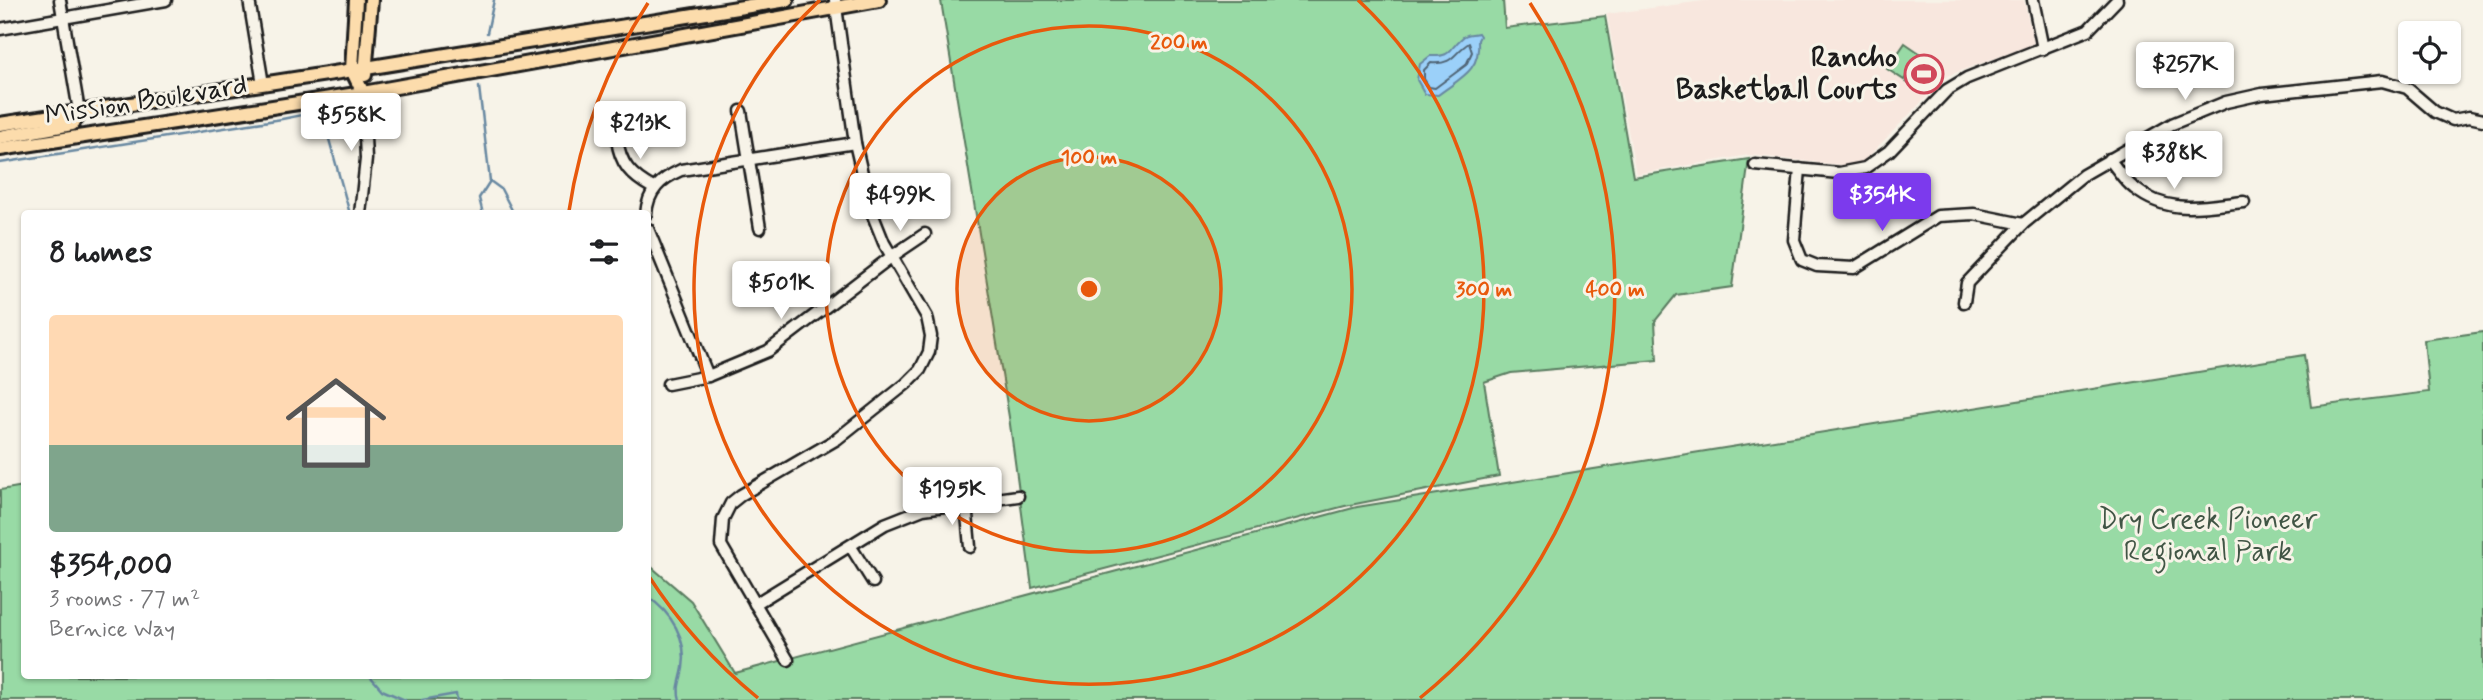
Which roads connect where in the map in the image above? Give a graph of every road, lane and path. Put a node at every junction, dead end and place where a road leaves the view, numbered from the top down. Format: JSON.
{"nodes":[{"id":1,"x":60,"y":0,"type":"edge"},
{"id":2,"x":166,"y":0,"type":"edge"},
{"id":3,"x":249,"y":0,"type":"edge"},
{"id":4,"x":356,"y":0,"type":"edge"},
{"id":5,"x":371,"y":0,"type":"edge"},
{"id":6,"x":788,"y":0,"type":"edge"},
{"id":7,"x":879,"y":0,"type":"edge"},
{"id":8,"x":2033,"y":0,"type":"edge"},
{"id":9,"x":2117,"y":0,"type":"edge"},
{"id":10,"x":835,"y":4,"type":"edge"},
{"id":11,"x":63,"y":18,"type":"junction"},
{"id":12,"x":0,"y":29,"type":"edge"},
{"id":13,"x":2043,"y":49,"type":"junction"},
{"id":14,"x":366,"y":68,"type":"junction"},
{"id":15,"x":352,"y":70,"type":"junction"},
{"id":16,"x":263,"y":84,"type":"junction"},
{"id":17,"x":363,"y":93,"type":"junction"},
{"id":18,"x":80,"y":111,"type":"junction"},
{"id":19,"x":741,"y":111,"type":"dead end"},
{"id":20,"x":2483,"y":120,"type":"edge"},
{"id":21,"x":0,"y":124,"type":"edge"},
{"id":22,"x":0,"y":137,"type":"edge"},
{"id":23,"x":617,"y":139,"type":"dead end"},
{"id":24,"x":855,"y":143,"type":"junction"},
{"id":25,"x":0,"y":149,"type":"edge"},
{"id":26,"x":749,"y":159,"type":"junction"},
{"id":27,"x":2109,"y":159,"type":"junction"},
{"id":28,"x":1755,"y":165,"type":"dead end"},
{"id":29,"x":1800,"y":169,"type":"junction"},
{"id":30,"x":653,"y":188,"type":"junction"},
{"id":31,"x":2244,"y":202,"type":"dead end"},
{"id":32,"x":360,"y":210,"type":"edge"},
{"id":33,"x":646,"y":210,"type":"edge"},
{"id":34,"x":2023,"y":224,"type":"junction"},
{"id":35,"x":760,"y":228,"type":"dead end"},
{"id":36,"x":925,"y":234,"type":"dead end"},
{"id":37,"x":651,"y":236,"type":"edge"},
{"id":38,"x":891,"y":257,"type":"junction"},
{"id":39,"x":1964,"y":302,"type":"dead end"},
{"id":40,"x":708,"y":376,"type":"junction"},
{"id":41,"x":668,"y":384,"type":"dead end"},
{"id":42,"x":1018,"y":496,"type":"dead end"},
{"id":43,"x":966,"y":503,"type":"junction"},
{"id":44,"x":851,"y":547,"type":"junction"},
{"id":45,"x":970,"y":547,"type":"dead end"},
{"id":46,"x":873,"y":582,"type":"dead end"},
{"id":47,"x":755,"y":604,"type":"junction"},
{"id":48,"x":788,"y":660,"type":"dead end"}],
"edges":[{"from":1,"to":11,"type":"street"},
{"from":2,"to":11,"type":"street"},
{"from":3,"to":16,"type":"street"},
{"from":4,"to":15,"type":"main road"},
{"from":5,"to":14,"type":"main road"},
{"from":6,"to":14,"type":"main road","name":"Mission Boulevard"},
{"from":7,"to":10,"type":"main road","name":"Mission Boulevard"},
{"from":8,"to":13,"type":"street"},
{"from":9,"to":13,"type":"street"},
{"from":10,"to":17,"type":"main road","name":"Mission Boulevard"},
{"from":10,"to":24,"type":"street"},
{"from":11,"to":12,"type":"street"},
{"from":11,"to":18,"type":"street"},
{"from":13,"to":29,"type":"street"},
{"from":14,"to":15,"type":"main road","name":"Mission Boulevard"},
{"from":14,"to":17,"type":"main road"},
{"from":15,"to":16,"type":"main road","name":"Mission Boulevard"},
{"from":15,"to":17,"type":"main road"},
{"from":16,"to":18,"type":"main road","name":"Mission Boulevard"},
{"from":17,"to":25,"type":"main road","name":"Mission Boulevard"},
{"from":17,"to":32,"type":"street"},
{"from":18,"to":21,"type":"main road","name":"Mission Boulevard"},
{"from":18,"to":22,"type":"main road"},
{"from":19,"to":26,"type":"street"},
{"from":20,"to":27,"type":"street"},
{"from":23,"to":30,"type":"street"},
{"from":24,"to":26,"type":"street"},
{"from":24,"to":38,"type":"street"},
{"from":26,"to":30,"type":"street"},
{"from":26,"to":35,"type":"street"},
{"from":27,"to":31,"type":"street"},
{"from":27,"to":34,"type":"street"},
{"from":28,"to":29,"type":"street"},
{"from":29,"to":34,"type":"street"},
{"from":30,"to":33,"type":"street"},
{"from":34,"to":39,"type":"street"},
{"from":36,"to":38,"type":"street"},
{"from":37,"to":40,"type":"street"},
{"from":38,"to":40,"type":"street"},
{"from":38,"to":47,"type":"street"},
{"from":40,"to":41,"type":"street"},
{"from":42,"to":43,"type":"street"},
{"from":43,"to":44,"type":"street"},
{"from":43,"to":45,"type":"street"},
{"from":44,"to":46,"type":"street"},
{"from":44,"to":47,"type":"street"},
{"from":47,"to":48,"type":"street"}]}
